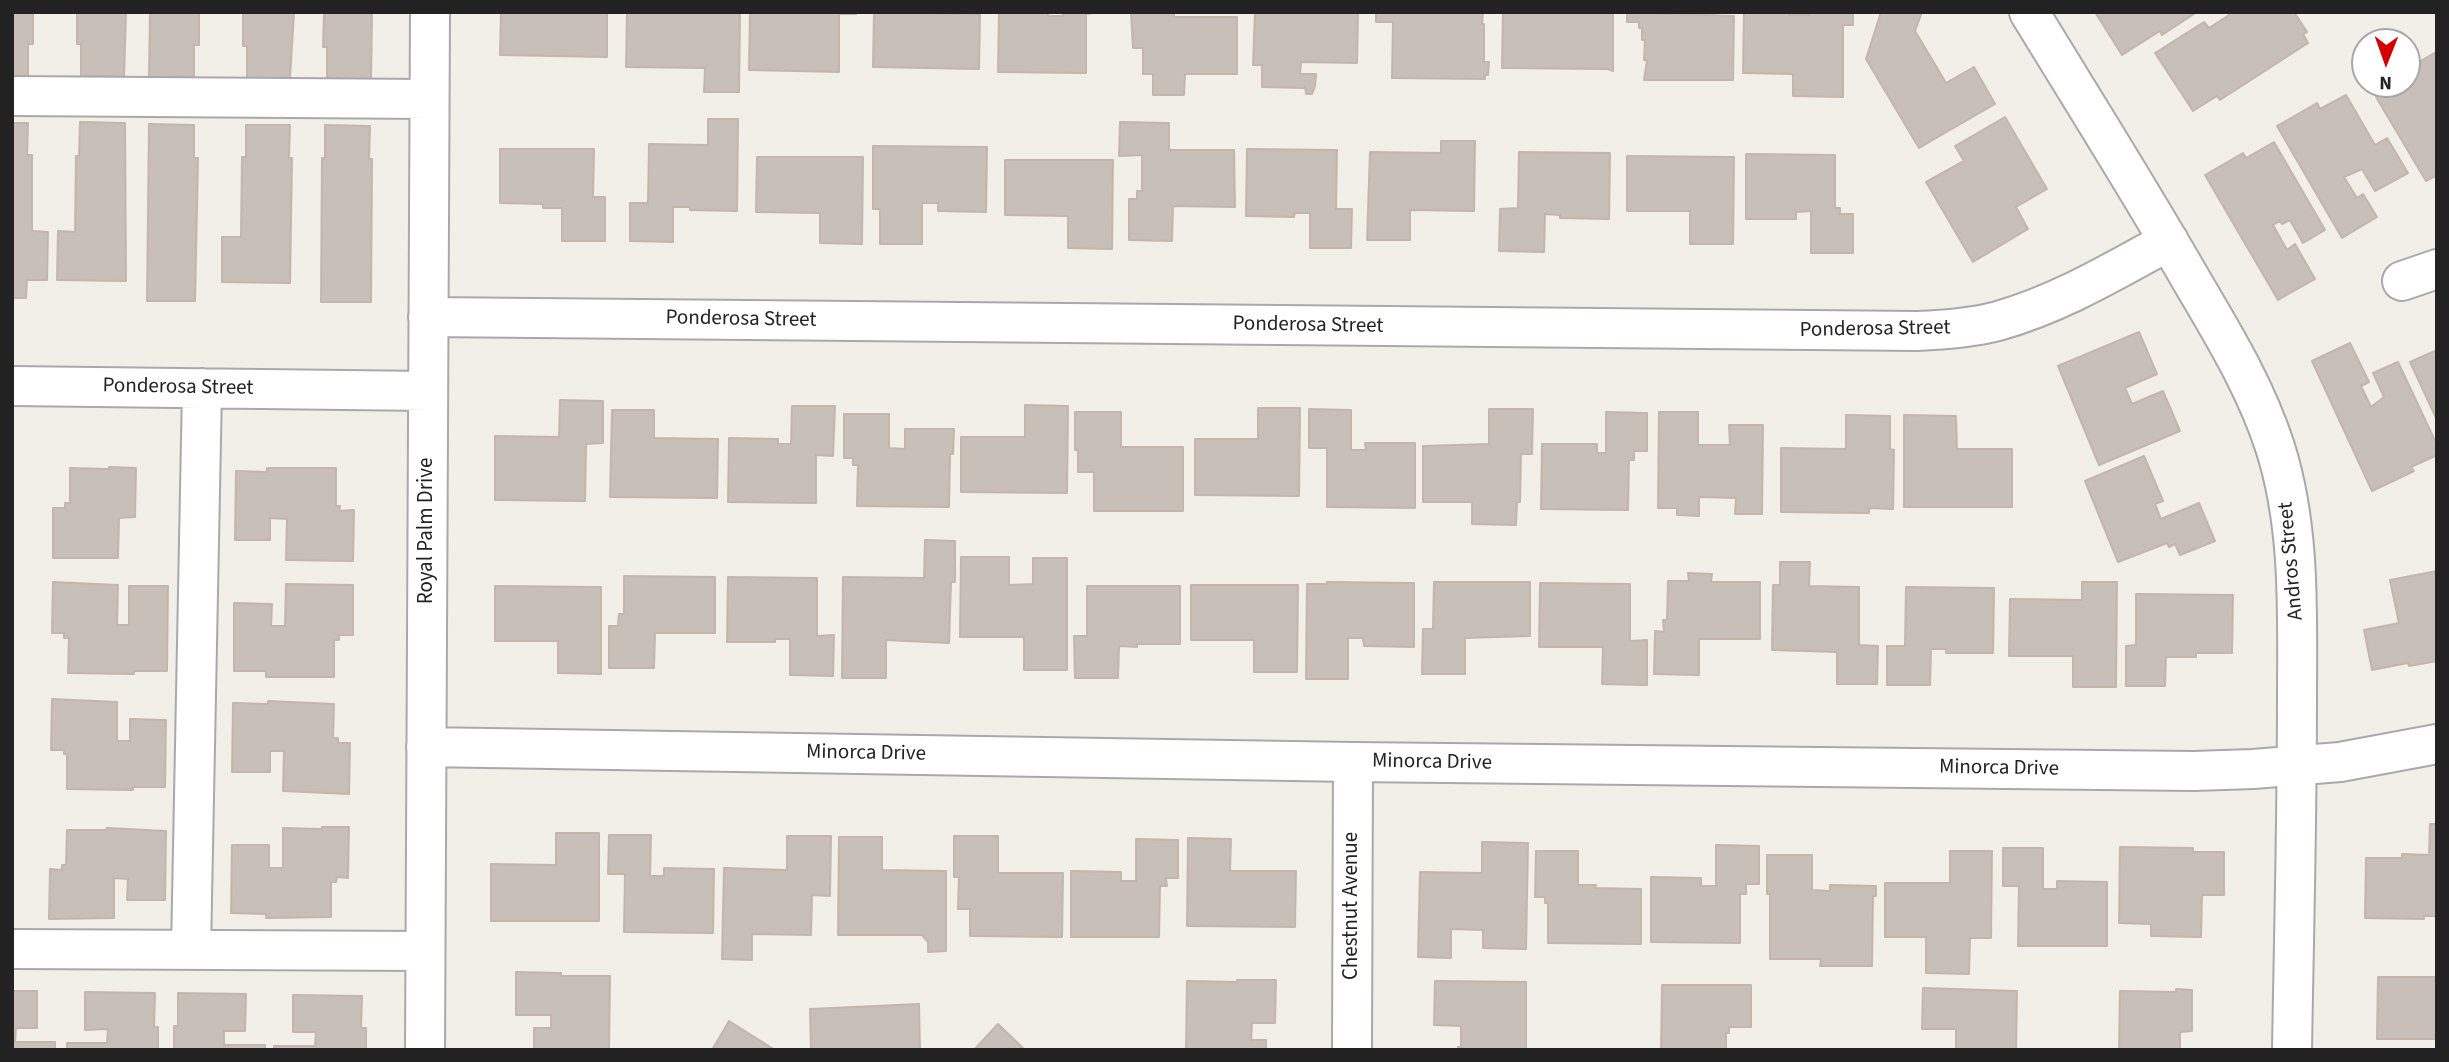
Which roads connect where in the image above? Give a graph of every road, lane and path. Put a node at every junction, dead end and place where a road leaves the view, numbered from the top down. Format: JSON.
{"nodes":[{"id":1,"x":430,"y":12,"type":"edge"},
{"id":2,"x":2029,"y":12,"type":"edge"},
{"id":3,"x":12,"y":96,"type":"edge"},
{"id":4,"x":429,"y":99,"type":"junction"},
{"id":5,"x":2169,"y":241,"type":"junction"},
{"id":6,"x":428,"y":317,"type":"junction"},
{"id":7,"x":12,"y":386,"type":"edge"},
{"id":8,"x":202,"y":388,"type":"junction"},
{"id":9,"x":428,"y":391,"type":"junction"},
{"id":10,"x":2437,"y":744,"type":"edge"},
{"id":11,"x":426,"y":747,"type":"junction"},
{"id":12,"x":1353,"y":762,"type":"junction"},
{"id":13,"x":2297,"y":766,"type":"junction"},
{"id":14,"x":12,"y":949,"type":"edge"},
{"id":15,"x":191,"y":950,"type":"junction"},
{"id":16,"x":425,"y":951,"type":"junction"},
{"id":17,"x":425,"y":1050,"type":"edge"},
{"id":18,"x":1352,"y":1050,"type":"edge"},
{"id":19,"x":2292,"y":1050,"type":"edge"}],
"edges":[{"from":1,"to":4,"type":"street","name":"Royal Palm Drive"},
{"from":2,"to":5,"type":"street","name":"Andros Street"},
{"from":3,"to":4,"type":"street"},
{"from":4,"to":6,"type":"street","name":"Royal Palm Drive"},
{"from":5,"to":6,"type":"street","name":"Ponderosa Street"},
{"from":5,"to":13,"type":"street","name":"Andros Street"},
{"from":6,"to":9,"type":"street","name":"Royal Palm Drive"},
{"from":7,"to":8,"type":"street","name":"Ponderosa Street"},
{"from":8,"to":9,"type":"street","name":"Ponderosa Street"},
{"from":8,"to":15,"type":"street"},
{"from":9,"to":11,"type":"street","name":"Royal Palm Drive"},
{"from":10,"to":13,"type":"street","name":"Minorca Drive"},
{"from":11,"to":12,"type":"street","name":"Minorca Drive"},
{"from":11,"to":16,"type":"street","name":"Royal Palm Drive"},
{"from":12,"to":13,"type":"street","name":"Minorca Drive"},
{"from":12,"to":18,"type":"street","name":"Chestnut Avenue"},
{"from":13,"to":19,"type":"street","name":"Andros Street"},
{"from":14,"to":15,"type":"street"},
{"from":15,"to":16,"type":"street"},
{"from":16,"to":17,"type":"street","name":"Royal Palm Drive"}]}
